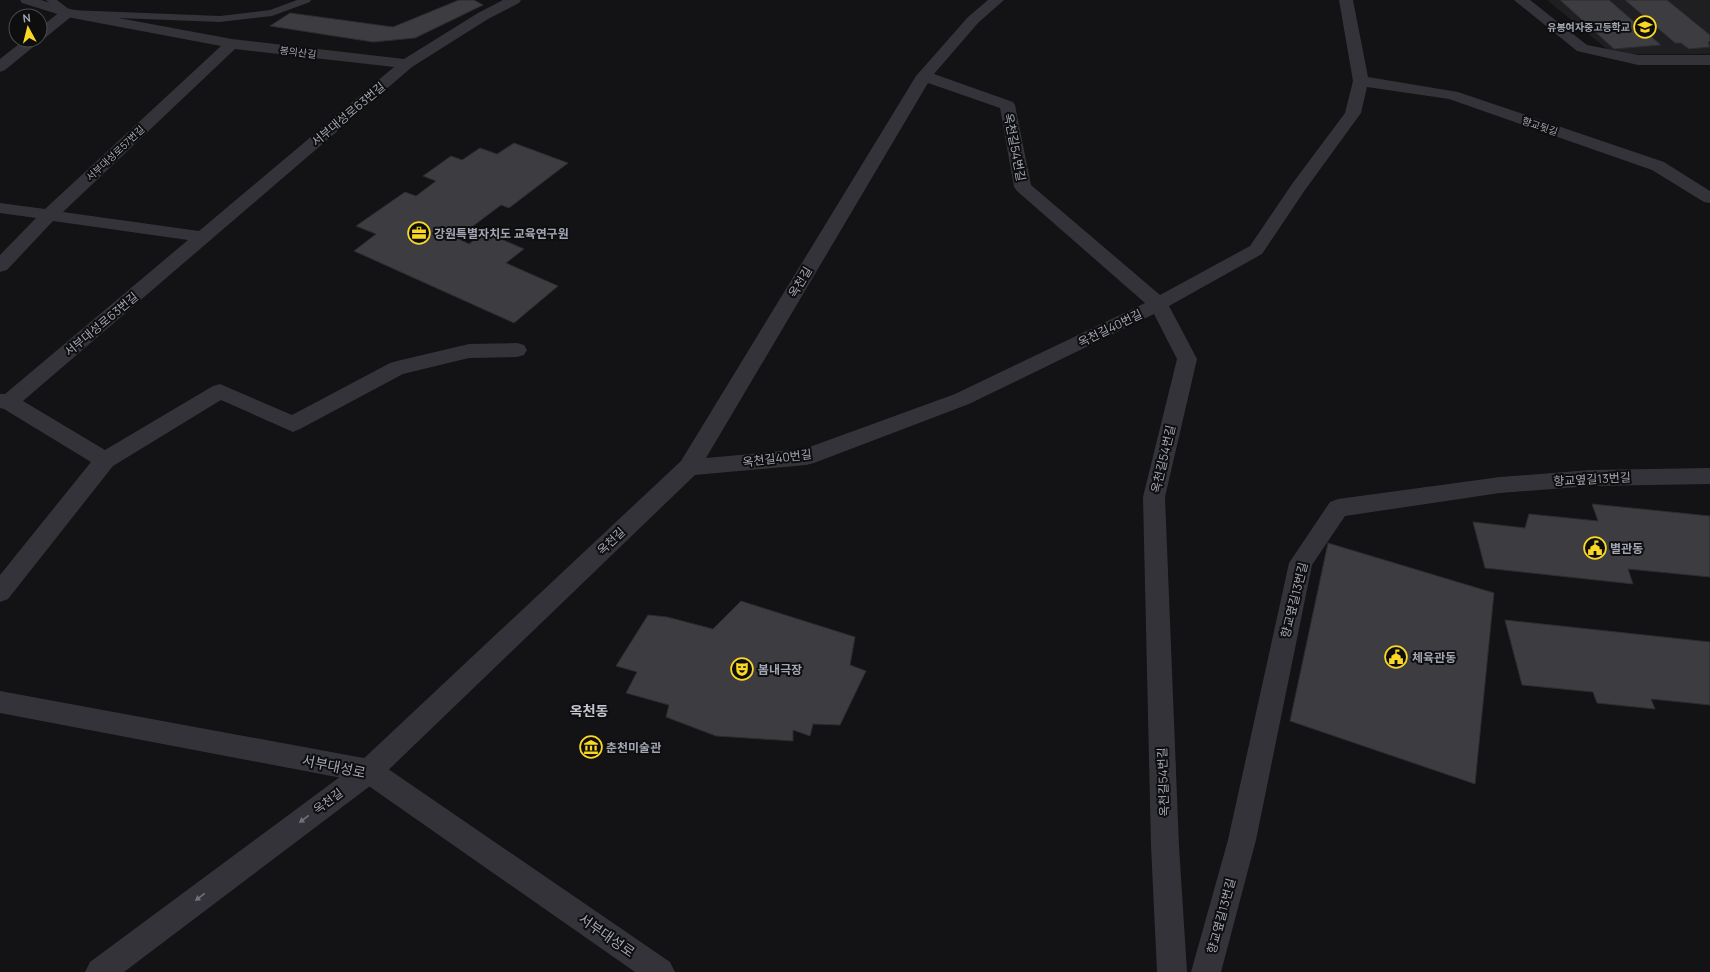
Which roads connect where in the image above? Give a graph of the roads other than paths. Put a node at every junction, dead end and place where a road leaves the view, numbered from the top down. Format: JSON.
{"nodes":[{"id":1,"x":27,"y":0,"type":"edge"},
{"id":2,"x":51,"y":0,"type":"edge"},
{"id":3,"x":306,"y":0,"type":"edge"},
{"id":4,"x":514,"y":0,"type":"edge"},
{"id":5,"x":997,"y":0,"type":"edge"},
{"id":6,"x":1346,"y":0,"type":"edge"},
{"id":7,"x":1521,"y":0,"type":"edge"},
{"id":8,"x":67,"y":13,"type":"junction"},
{"id":9,"x":48,"y":28,"type":"edge"},
{"id":10,"x":232,"y":44,"type":"junction"},
{"id":11,"x":23,"y":48,"type":"edge"},
{"id":12,"x":1710,"y":60,"type":"edge"},
{"id":13,"x":407,"y":64,"type":"junction"},
{"id":14,"x":0,"y":66,"type":"edge"},
{"id":15,"x":924,"y":76,"type":"junction"},
{"id":16,"x":1360,"y":81,"type":"junction"},
{"id":17,"x":1710,"y":198,"type":"edge"},
{"id":18,"x":0,"y":208,"type":"edge"},
{"id":19,"x":49,"y":215,"type":"junction"},
{"id":20,"x":204,"y":237,"type":"junction"},
{"id":21,"x":0,"y":266,"type":"edge"},
{"id":22,"x":1158,"y":304,"type":"junction"},
{"id":23,"x":517,"y":350,"type":"dead end"},
{"id":24,"x":4,"y":401,"type":"edge"},
{"id":25,"x":105,"y":460,"type":"junction"},
{"id":26,"x":689,"y":467,"type":"junction"},
{"id":27,"x":1710,"y":476,"type":"edge"},
{"id":28,"x":0,"y":592,"type":"edge"},
{"id":29,"x":0,"y":702,"type":"edge"},
{"id":30,"x":369,"y":771,"type":"junction"},
{"id":31,"x":100,"y":972,"type":"edge"},
{"id":32,"x":660,"y":972,"type":"edge"},
{"id":33,"x":1172,"y":972,"type":"edge"},
{"id":34,"x":1206,"y":972,"type":"edge"}],
"edges":[{"from":1,"to":8,"type":"street","name":"봉의산길"},
{"from":2,"to":8,"type":"lane"},
{"from":3,"to":8,"type":"lane"},
{"from":4,"to":13,"type":"street"},
{"from":5,"to":15,"type":"street","name":"옥천길"},
{"from":6,"to":16,"type":"street","name":"옥천길40번길"},
{"from":7,"to":12,"type":"street"},
{"from":8,"to":9,"type":"street"},
{"from":8,"to":10,"type":"street","name":"봉의산길"},
{"from":10,"to":13,"type":"street","name":"봉의산길"},
{"from":10,"to":19,"type":"street","name":"서부대성로57번길"},
{"from":11,"to":14,"type":"street"},
{"from":13,"to":20,"type":"street","name":"서부대성로63번길"},
{"from":15,"to":22,"type":"street","name":"옥천길54번길"},
{"from":15,"to":26,"type":"street","name":"옥천길"},
{"from":16,"to":17,"type":"street","name":"향교뒷길"},
{"from":16,"to":22,"type":"street","name":"옥천길40번길"},
{"from":18,"to":19,"type":"street"},
{"from":19,"to":20,"type":"street"},
{"from":19,"to":21,"type":"street","name":"서부대성로57번길"},
{"from":20,"to":24,"type":"street","name":"서부대성로63번길"},
{"from":22,"to":26,"type":"street","name":"옥천길40번길"},
{"from":22,"to":33,"type":"street","name":"옥천길54번길"},
{"from":23,"to":25,"type":"street"},
{"from":24,"to":25,"type":"street","name":"서부대성로63번길"},
{"from":25,"to":28,"type":"street"},
{"from":26,"to":30,"type":"street","name":"옥천길"},
{"from":27,"to":34,"type":"street","name":"향교옆길13번길"},
{"from":29,"to":30,"type":"street","name":"서부대성로"},
{"from":30,"to":31,"type":"street","name":"옥천길","one_way":true},
{"from":30,"to":32,"type":"street","name":"서부대성로"}]}
